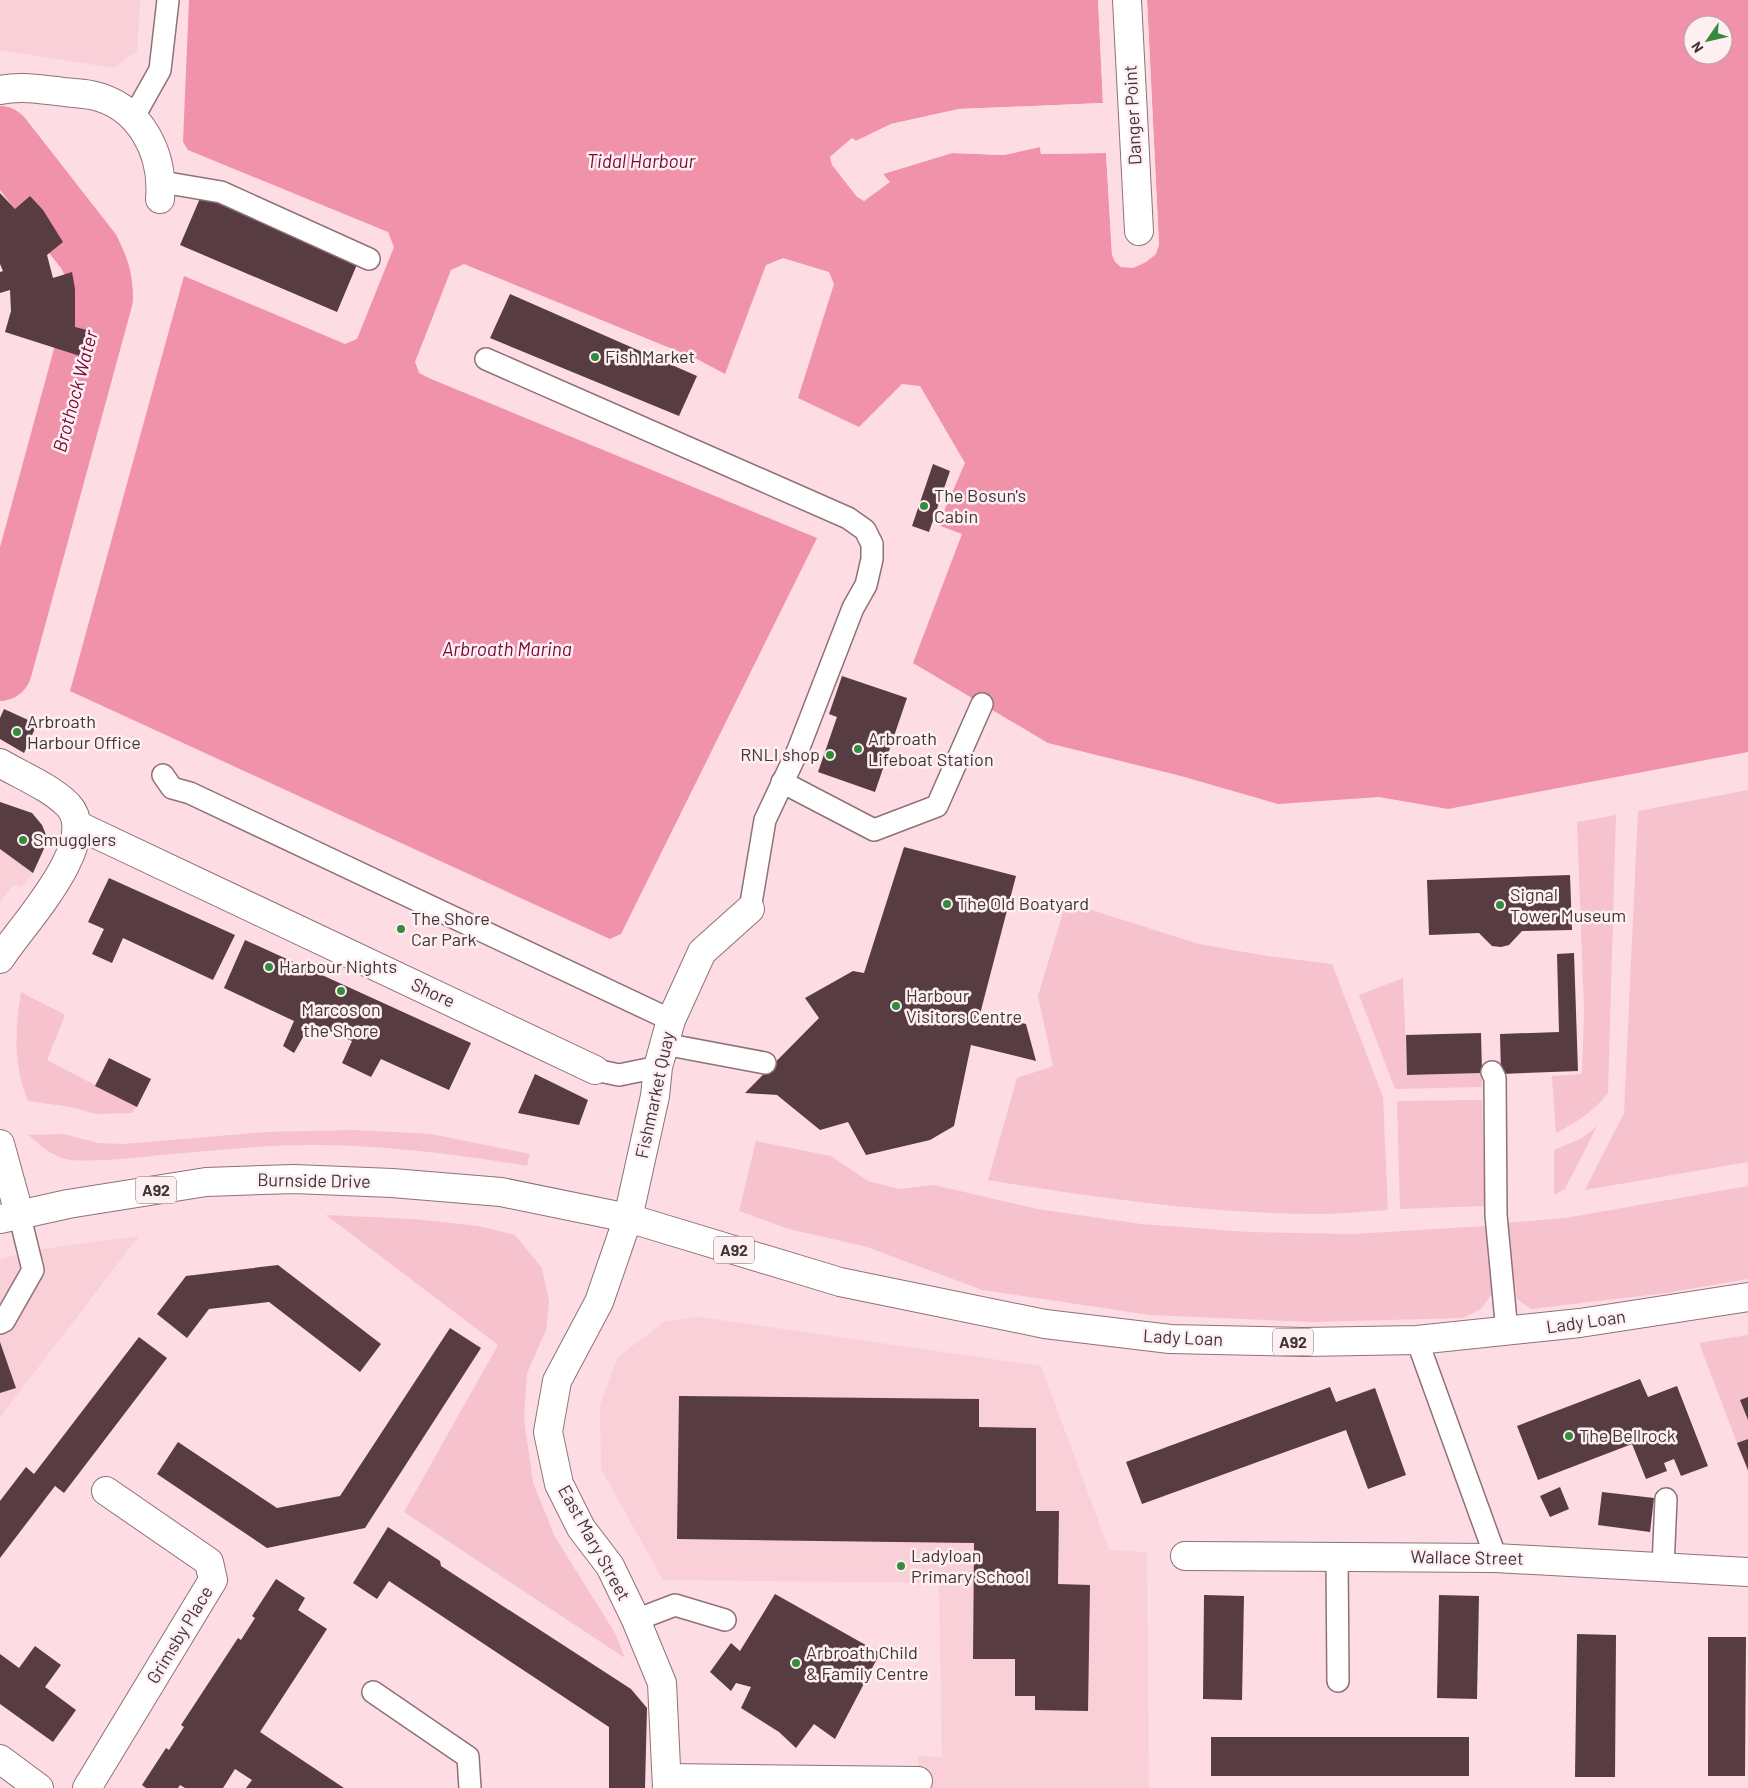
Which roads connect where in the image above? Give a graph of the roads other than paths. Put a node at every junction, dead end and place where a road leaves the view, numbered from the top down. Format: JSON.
{"nodes":[{"id":1,"x":168,"y":0,"type":"edge"},
{"id":2,"x":1127,"y":0,"type":"edge"},
{"id":3,"x":0,"y":90,"type":"edge"},
{"id":4,"x":133,"y":118,"type":"junction"},
{"id":5,"x":161,"y":190,"type":"joint"},
{"id":6,"x":1139,"y":231,"type":"dead end"},
{"id":7,"x":369,"y":258,"type":"dead end"},
{"id":8,"x":486,"y":359,"type":"dead end"},
{"id":9,"x":982,"y":704,"type":"dead end"},
{"id":10,"x":1,"y":764,"type":"edge"},
{"id":11,"x":163,"y":775,"type":"dead end"},
{"id":12,"x":782,"y":782,"type":"junction"},
{"id":13,"x":77,"y":825,"type":"junction"},
{"id":14,"x":750,"y":909,"type":"joint"},
{"id":15,"x":3,"y":945,"type":"edge"},
{"id":16,"x":664,"y":1044,"type":"junction"},
{"id":17,"x":765,"y":1063,"type":"dead end"},
{"id":18,"x":595,"y":1070,"type":"joint"},
{"id":19,"x":1492,"y":1072,"type":"dead end"},
{"id":20,"x":0,"y":1144,"type":"edge"},
{"id":21,"x":10,"y":1216,"type":"edge"},
{"id":22,"x":628,"y":1218,"type":"junction"},
{"id":23,"x":1748,"y":1297,"type":"edge"},
{"id":24,"x":0,"y":1323,"type":"edge"},
{"id":25,"x":1507,"y":1332,"type":"junction"},
{"id":26,"x":1417,"y":1340,"type":"junction"},
{"id":27,"x":106,"y":1491,"type":"dead end"},
{"id":28,"x":1666,"y":1499,"type":"dead end"},
{"id":29,"x":1185,"y":1556,"type":"dead end"},
{"id":30,"x":1337,"y":1557,"type":"junction"},
{"id":31,"x":1496,"y":1558,"type":"junction"},
{"id":32,"x":1663,"y":1567,"type":"junction"},
{"id":33,"x":1748,"y":1572,"type":"edge"},
{"id":34,"x":636,"y":1620,"type":"junction"},
{"id":35,"x":725,"y":1620,"type":"dead end"},
{"id":36,"x":1338,"y":1681,"type":"dead end"},
{"id":37,"x":372,"y":1692,"type":"dead end"},
{"id":38,"x":0,"y":1759,"type":"edge"},
{"id":39,"x":918,"y":1781,"type":"dead end"},
{"id":40,"x":667,"y":1783,"type":"edge"},
{"id":41,"x":39,"y":1788,"type":"edge"},
{"id":42,"x":87,"y":1788,"type":"edge"},
{"id":43,"x":470,"y":1788,"type":"edge"}],
"edges":[{"from":1,"to":4,"type":"lane"},
{"from":2,"to":6,"type":"street","name":"Danger Point"},
{"from":3,"to":4,"type":"street"},
{"from":4,"to":5,"type":"street"},
{"from":5,"to":7,"type":"lane"},
{"from":8,"to":12,"type":"lane"},
{"from":9,"to":12,"type":"lane"},
{"from":10,"to":13,"type":"street"},
{"from":11,"to":16,"type":"lane"},
{"from":12,"to":14,"type":"lane"},
{"from":13,"to":15,"type":"street"},
{"from":13,"to":18,"type":"street","name":"Shore"},
{"from":14,"to":16,"type":"street","name":"Fishmarket Quay"},
{"from":16,"to":17,"type":"lane"},
{"from":16,"to":18,"type":"lane","name":"Shore"},
{"from":16,"to":22,"type":"street","name":"Fishmarket Quay"},
{"from":19,"to":25,"type":"lane"},
{"from":20,"to":21,"type":"street"},
{"from":21,"to":22,"type":"street","name":"Burnside Drive","number":"A92"},
{"from":21,"to":24,"type":"lane"},
{"from":22,"to":26,"type":"street","name":"Lady Loan","number":"A92"},
{"from":22,"to":34,"type":"street","name":"East Mary Street"},
{"from":23,"to":25,"type":"street","name":"Lady Loan","number":"A92"},
{"from":25,"to":26,"type":"street","name":"Lady Loan","number":"A92"},
{"from":26,"to":31,"type":"lane"},
{"from":27,"to":42,"type":"street","name":"Grimsby Place"},
{"from":28,"to":32,"type":"lane"},
{"from":29,"to":30,"type":"street","name":"Wallace Street"},
{"from":30,"to":31,"type":"street","name":"Wallace Street"},
{"from":30,"to":36,"type":"lane"},
{"from":31,"to":32,"type":"street","name":"Wallace Street"},
{"from":32,"to":33,"type":"street","name":"Wallace Street"},
{"from":34,"to":35,"type":"lane"},
{"from":34,"to":40,"type":"street","name":"East Mary Street"},
{"from":37,"to":43,"type":"lane"},
{"from":38,"to":41,"type":"street"},
{"from":39,"to":40,"type":"street"}]}
